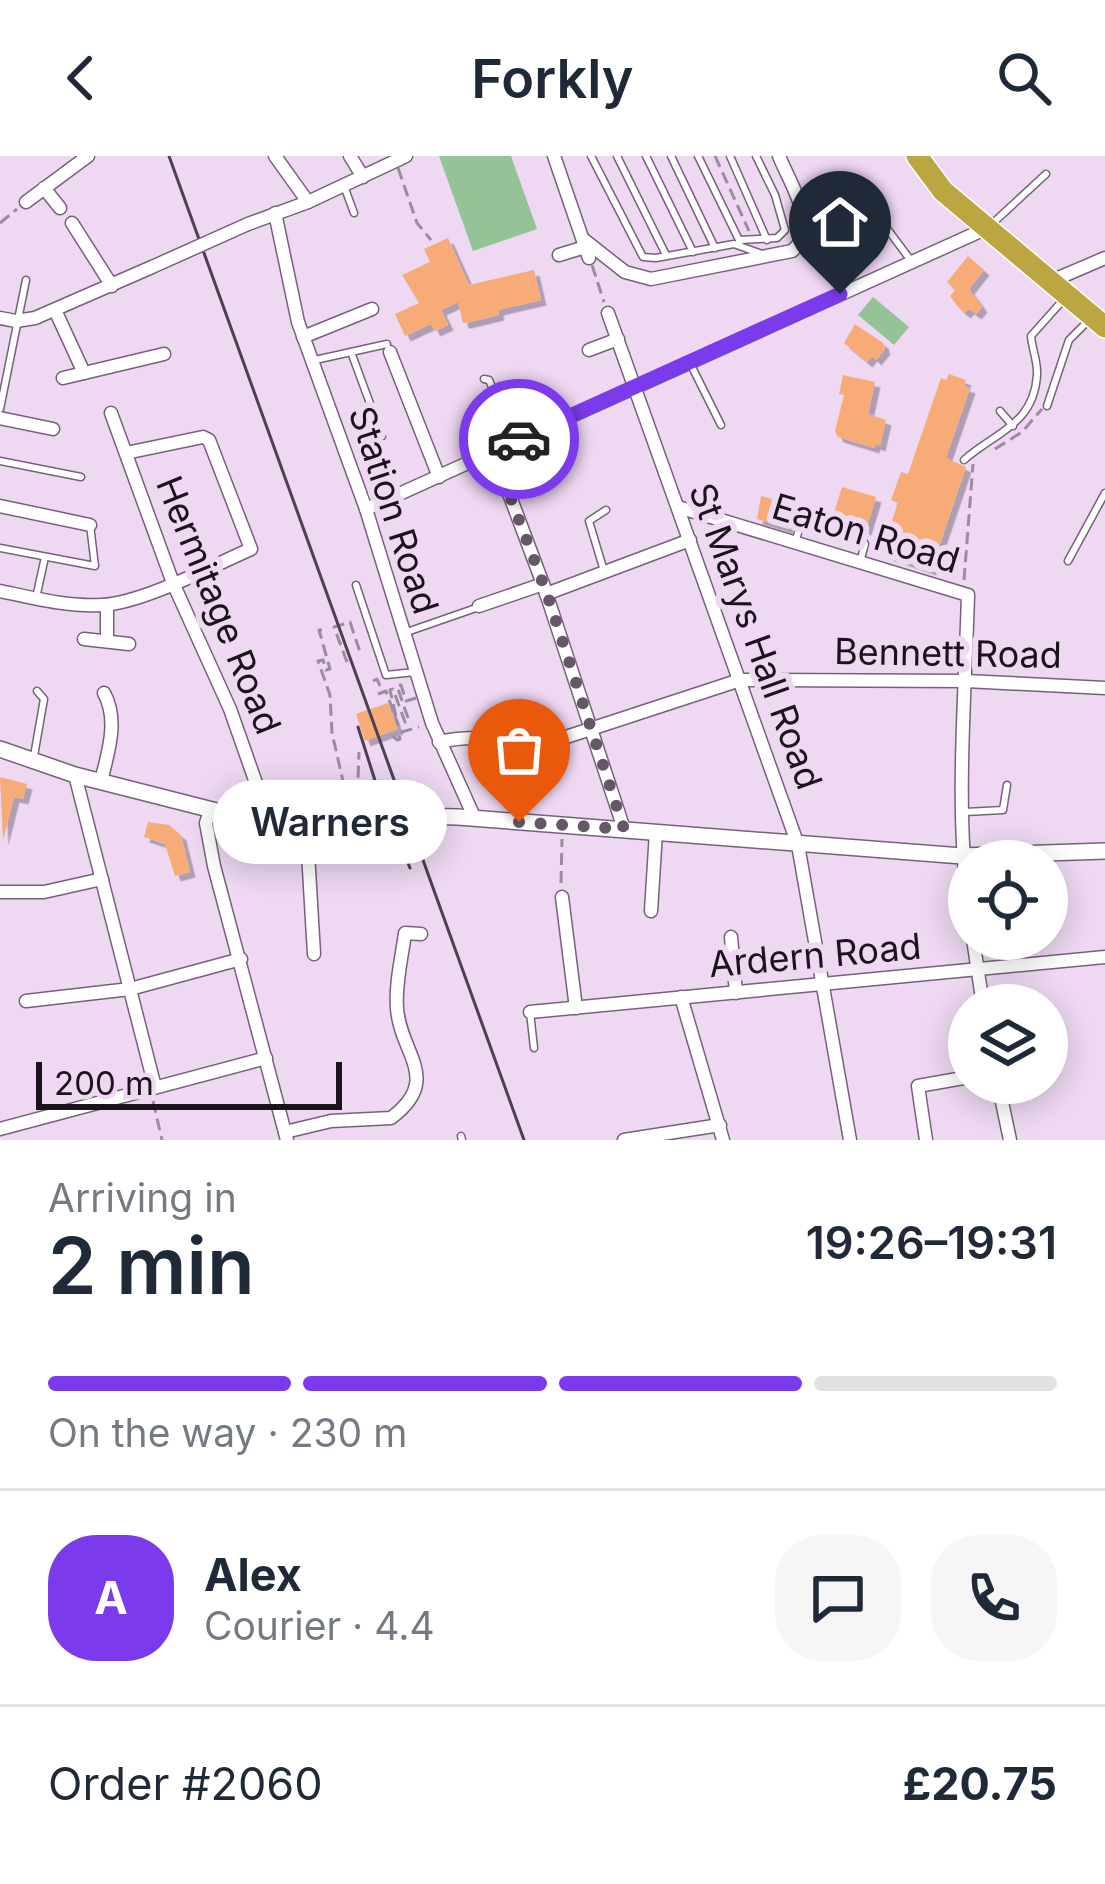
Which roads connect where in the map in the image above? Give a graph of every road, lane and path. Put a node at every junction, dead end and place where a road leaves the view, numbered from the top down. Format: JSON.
{"nodes":[{"id":1,"x":88,"y":156,"type":"edge"},
{"id":2,"x":275,"y":156,"type":"edge"},
{"id":3,"x":350,"y":156,"type":"edge"},
{"id":4,"x":554,"y":156,"type":"edge"},
{"id":5,"x":590,"y":156,"type":"edge"},
{"id":6,"x":617,"y":156,"type":"edge"},
{"id":7,"x":646,"y":156,"type":"edge"},
{"id":8,"x":670,"y":156,"type":"edge"},
{"id":9,"x":698,"y":156,"type":"edge"},
{"id":10,"x":715,"y":156,"type":"edge"},
{"id":11,"x":730,"y":156,"type":"edge"},
{"id":12,"x":756,"y":156,"type":"edge"},
{"id":13,"x":778,"y":156,"type":"edge"},
{"id":14,"x":917,"y":156,"type":"edge"},
{"id":15,"x":401,"y":159,"type":"edge"},
{"id":16,"x":1046,"y":174,"type":"dead end"},
{"id":17,"x":363,"y":177,"type":"junction"},
{"id":18,"x":344,"y":187,"type":"junction"},
{"id":19,"x":44,"y":188,"type":"junction"},
{"id":20,"x":866,"y":199,"type":"dead end"},
{"id":21,"x":26,"y":202,"type":"joint"},
{"id":22,"x":308,"y":202,"type":"junction"},
{"id":23,"x":59,"y":208,"type":"dead end"},
{"id":24,"x":354,"y":213,"type":"dead end"},
{"id":25,"x":275,"y":214,"type":"junction"},
{"id":26,"x":0,"y":223,"type":"edge"},
{"id":27,"x":72,"y":223,"type":"dead end"},
{"id":28,"x":985,"y":229,"type":"junction"},
{"id":29,"x":751,"y":235,"type":"dead end"},
{"id":30,"x":431,"y":240,"type":"dead end"},
{"id":31,"x":767,"y":240,"type":"junction"},
{"id":32,"x":740,"y":243,"type":"junction"},
{"id":33,"x":586,"y":248,"type":"junction"},
{"id":34,"x":715,"y":248,"type":"junction"},
{"id":35,"x":693,"y":252,"type":"junction"},
{"id":36,"x":559,"y":255,"type":"dead end"},
{"id":37,"x":667,"y":257,"type":"junction"},
{"id":38,"x":770,"y":257,"type":"junction"},
{"id":39,"x":1105,"y":258,"type":"edge"},
{"id":40,"x":912,"y":262,"type":"junction"},
{"id":41,"x":26,"y":280,"type":"dead end"},
{"id":42,"x":112,"y":286,"type":"junction"},
{"id":43,"x":1057,"y":289,"type":"junction"},
{"id":44,"x":372,"y":309,"type":"dead end"},
{"id":45,"x":55,"y":310,"type":"junction"},
{"id":46,"x":608,"y":313,"type":"joint"},
{"id":47,"x":0,"y":318,"type":"edge"},
{"id":48,"x":16,"y":321,"type":"junction"},
{"id":49,"x":1098,"y":322,"type":"edge"},
{"id":50,"x":303,"y":337,"type":"junction"},
{"id":51,"x":618,"y":339,"type":"junction"},
{"id":52,"x":389,"y":348,"type":"joint"},
{"id":53,"x":589,"y":350,"type":"dead end"},
{"id":54,"x":351,"y":352,"type":"junction"},
{"id":55,"x":164,"y":354,"type":"dead end"},
{"id":56,"x":312,"y":361,"type":"junction"},
{"id":57,"x":689,"y":362,"type":"junction"},
{"id":58,"x":84,"y":373,"type":"junction"},
{"id":59,"x":63,"y":378,"type":"dead end"},
{"id":60,"x":484,"y":379,"type":"dead end"},
{"id":61,"x":635,"y":387,"type":"junction"},
{"id":62,"x":1047,"y":406,"type":"joint"},
{"id":63,"x":1000,"y":411,"type":"dead end"},
{"id":64,"x":0,"y":413,"type":"edge"},
{"id":65,"x":111,"y":413,"type":"dead end"},
{"id":66,"x":721,"y":425,"type":"dead end"},
{"id":67,"x":1013,"y":426,"type":"junction"},
{"id":68,"x":53,"y":429,"type":"dead end"},
{"id":69,"x":382,"y":436,"type":"dead end"},
{"id":70,"x":515,"y":441,"type":"junction"},
{"id":71,"x":493,"y":451,"type":"junction"},
{"id":72,"x":126,"y":452,"type":"junction"},
{"id":73,"x":987,"y":453,"type":"dead end"},
{"id":74,"x":964,"y":460,"type":"dead end"},
{"id":75,"x":976,"y":460,"type":"dead end"},
{"id":76,"x":0,"y":461,"type":"edge"},
{"id":77,"x":82,"y":477,"type":"dead end"},
{"id":78,"x":439,"y":477,"type":"junction"},
{"id":79,"x":1105,"y":494,"type":"edge"},
{"id":80,"x":0,"y":506,"type":"edge"},
{"id":81,"x":678,"y":507,"type":"junction"},
{"id":82,"x":366,"y":509,"type":"junction"},
{"id":83,"x":606,"y":510,"type":"dead end"},
{"id":84,"x":90,"y":525,"type":"joint"},
{"id":85,"x":690,"y":540,"type":"junction"},
{"id":86,"x":795,"y":542,"type":"junction"},
{"id":87,"x":0,"y":548,"type":"edge"},
{"id":88,"x":45,"y":557,"type":"junction"},
{"id":89,"x":1068,"y":561,"type":"dead end"},
{"id":90,"x":860,"y":562,"type":"junction"},
{"id":91,"x":604,"y":572,"type":"junction"},
{"id":92,"x":173,"y":583,"type":"junction"},
{"id":93,"x":356,"y":585,"type":"dead end"},
{"id":94,"x":545,"y":589,"type":"junction"},
{"id":95,"x":0,"y":591,"type":"edge"},
{"id":96,"x":966,"y":594,"type":"junction"},
{"id":97,"x":36,"y":598,"type":"junction"},
{"id":98,"x":107,"y":606,"type":"junction"},
{"id":99,"x":479,"y":606,"type":"joint"},
{"id":100,"x":322,"y":629,"type":"dead end"},
{"id":101,"x":403,"y":633,"type":"junction"},
{"id":102,"x":84,"y":639,"type":"dead end"},
{"id":103,"x":107,"y":641,"type":"junction"},
{"id":104,"x":129,"y":644,"type":"dead end"},
{"id":105,"x":361,"y":655,"type":"dead end"},
{"id":106,"x":347,"y":662,"type":"dead end"},
{"id":107,"x":415,"y":671,"type":"junction"},
{"id":108,"x":740,"y":680,"type":"junction"},
{"id":109,"x":373,"y":681,"type":"dead end"},
{"id":110,"x":966,"y":682,"type":"junction"},
{"id":111,"x":385,"y":685,"type":"dead end"},
{"id":112,"x":1105,"y":688,"type":"edge"},
{"id":113,"x":37,"y":692,"type":"dead end"},
{"id":114,"x":104,"y":693,"type":"dead end"},
{"id":115,"x":378,"y":694,"type":"dead end"},
{"id":116,"x":423,"y":694,"type":"junction"},
{"id":117,"x":432,"y":723,"type":"junction"},
{"id":118,"x":592,"y":730,"type":"junction"},
{"id":119,"x":393,"y":736,"type":"dead end"},
{"id":120,"x":439,"y":742,"type":"junction"},
{"id":121,"x":0,"y":748,"type":"edge"},
{"id":122,"x":359,"y":752,"type":"dead end"},
{"id":123,"x":33,"y":760,"type":"junction"},
{"id":124,"x":75,"y":775,"type":"junction"},
{"id":125,"x":101,"y":781,"type":"junction"},
{"id":126,"x":1006,"y":785,"type":"dead end"},
{"id":127,"x":342,"y":788,"type":"junction"},
{"id":128,"x":210,"y":811,"type":"junction"},
{"id":129,"x":962,"y":812,"type":"junction"},
{"id":130,"x":351,"y":816,"type":"junction"},
{"id":131,"x":466,"y":818,"type":"junction"},
{"id":132,"x":305,"y":819,"type":"junction"},
{"id":133,"x":269,"y":820,"type":"junction"},
{"id":134,"x":563,"y":825,"type":"junction"},
{"id":135,"x":624,"y":829,"type":"junction"},
{"id":136,"x":656,"y":832,"type":"junction"},
{"id":137,"x":962,"y":840,"type":"edge"},
{"id":138,"x":798,"y":845,"type":"junction"},
{"id":139,"x":1105,"y":851,"type":"edge"},
{"id":140,"x":1068,"y":852,"type":"edge"},
{"id":141,"x":948,"y":855,"type":"edge"},
{"id":142,"x":102,"y":879,"type":"junction"},
{"id":143,"x":0,"y":892,"type":"edge"},
{"id":144,"x":562,"y":897,"type":"joint"},
{"id":145,"x":651,"y":911,"type":"dead end"},
{"id":146,"x":421,"y":934,"type":"dead end"},
{"id":147,"x":731,"y":937,"type":"dead end"},
{"id":148,"x":314,"y":954,"type":"dead end"},
{"id":149,"x":1105,"y":957,"type":"edge"},
{"id":150,"x":241,"y":959,"type":"junction"},
{"id":151,"x":976,"y":960,"type":"edge"},
{"id":152,"x":977,"y":970,"type":"junction"},
{"id":153,"x":979,"y":984,"type":"edge"},
{"id":154,"x":823,"y":985,"type":"junction"},
{"id":155,"x":130,"y":988,"type":"junction"},
{"id":156,"x":736,"y":993,"type":"junction"},
{"id":157,"x":681,"y":998,"type":"junction"},
{"id":158,"x":26,"y":1001,"type":"dead end"},
{"id":159,"x":576,"y":1008,"type":"junction"},
{"id":160,"x":530,"y":1012,"type":"joint"},
{"id":161,"x":534,"y":1048,"type":"dead end"},
{"id":162,"x":266,"y":1058,"type":"junction"},
{"id":163,"x":948,"y":1081,"type":"edge"},
{"id":164,"x":152,"y":1088,"type":"junction"},
{"id":165,"x":1002,"y":1104,"type":"edge"},
{"id":166,"x":0,"y":1129,"type":"edge"},
{"id":167,"x":722,"y":1133,"type":"edge"},
{"id":168,"x":286,"y":1136,"type":"edge"},
{"id":169,"x":162,"y":1140,"type":"edge"},
{"id":170,"x":624,"y":1140,"type":"edge"},
{"id":171,"x":850,"y":1140,"type":"edge"},
{"id":172,"x":926,"y":1140,"type":"edge"},
{"id":173,"x":1010,"y":1140,"type":"edge"}],
"edges":[{"from":1,"to":19,"type":"street"},
{"from":2,"to":22,"type":"street"},
{"from":3,"to":17,"type":"street"},
{"from":4,"to":33,"type":"street"},
{"from":5,"to":37,"type":"lane"},
{"from":6,"to":37,"type":"lane"},
{"from":7,"to":35,"type":"lane"},
{"from":8,"to":34,"type":"lane"},
{"from":9,"to":32,"type":"lane"},
{"from":10,"to":29,"type":"path"},
{"from":11,"to":31,"type":"lane"},
{"from":12,"to":31,"type":"lane"},
{"from":13,"to":38,"type":"street"},
{"from":14,"to":28,"type":"highway"},
{"from":15,"to":17,"type":"street"},
{"from":15,"to":30,"type":"path"},
{"from":16,"to":28,"type":"lane"},
{"from":17,"to":18,"type":"street"},
{"from":18,"to":22,"type":"street"},
{"from":18,"to":24,"type":"lane"},
{"from":19,"to":21,"type":"street"},
{"from":19,"to":23,"type":"street"},
{"from":20,"to":40,"type":"lane"},
{"from":21,"to":26,"type":"path"},
{"from":22,"to":25,"type":"street"},
{"from":25,"to":42,"type":"street","bridge":true},
{"from":25,"to":50,"type":"street","name":"Station Road"},
{"from":27,"to":42,"type":"street"},
{"from":28,"to":40,"type":"street"},
{"from":28,"to":43,"type":"highway"},
{"from":31,"to":32,"type":"lane"},
{"from":32,"to":34,"type":"lane"},
{"from":32,"to":38,"type":"lane"},
{"from":33,"to":36,"type":"street"},
{"from":33,"to":38,"type":"street"},
{"from":33,"to":46,"type":"path"},
{"from":34,"to":35,"type":"lane"},
{"from":35,"to":37,"type":"lane"},
{"from":39,"to":43,"type":"street"},
{"from":40,"to":57,"type":"street"},
{"from":41,"to":48,"type":"lane"},
{"from":42,"to":45,"type":"street"},
{"from":43,"to":49,"type":"highway"},
{"from":43,"to":67,"type":"lane"},
{"from":44,"to":50,"type":"street"},
{"from":45,"to":48,"type":"street"},
{"from":45,"to":58,"type":"street"},
{"from":46,"to":51,"type":"street","name":"St Marys Hall Road"},
{"from":47,"to":48,"type":"street"},
{"from":48,"to":64,"type":"lane"},
{"from":49,"to":62,"type":"lane"},
{"from":50,"to":56,"type":"street","name":"Station Road"},
{"from":51,"to":53,"type":"street"},
{"from":51,"to":61,"type":"street","name":"St Marys Hall Road"},
{"from":52,"to":54,"type":"lane"},
{"from":52,"to":78,"type":"street"},
{"from":54,"to":56,"type":"lane"},
{"from":54,"to":69,"type":"lane"},
{"from":55,"to":58,"type":"street"},
{"from":56,"to":82,"type":"street","name":"Station Road"},
{"from":57,"to":61,"type":"street"},
{"from":57,"to":66,"type":"lane"},
{"from":58,"to":59,"type":"street"},
{"from":60,"to":70,"type":"lane"},
{"from":61,"to":70,"type":"street"},
{"from":61,"to":81,"type":"street","name":"St Marys Hall Road"},
{"from":62,"to":73,"type":"path"},
{"from":63,"to":67,"type":"lane"},
{"from":64,"to":68,"type":"street"},
{"from":65,"to":72,"type":"street","name":"Hermitage Road"},
{"from":67,"to":74,"type":"lane"},
{"from":70,"to":71,"type":"street"},
{"from":71,"to":78,"type":"street"},
{"from":71,"to":94,"type":"street"},
{"from":72,"to":92,"type":"street","name":"Hermitage Road"},
{"from":72,"to":92,"type":"street"},
{"from":75,"to":96,"type":"path"},
{"from":76,"to":77,"type":"lane"},
{"from":78,"to":82,"type":"street"},
{"from":79,"to":89,"type":"lane"},
{"from":80,"to":84,"type":"street"},
{"from":81,"to":85,"type":"street","name":"St Marys Hall Road"},
{"from":81,"to":86,"type":"street","name":"Eaton Road"},
{"from":82,"to":101,"type":"street","name":"Station Road"},
{"from":83,"to":91,"type":"lane"},
{"from":84,"to":88,"type":"lane"},
{"from":85,"to":91,"type":"street"},
{"from":85,"to":108,"type":"street","name":"St Marys Hall Road"},
{"from":86,"to":90,"type":"street","name":"Eaton Road"},
{"from":86,"to":90,"type":"lane"},
{"from":87,"to":88,"type":"lane"},
{"from":88,"to":97,"type":"lane"},
{"from":90,"to":96,"type":"street","name":"Eaton Road"},
{"from":91,"to":94,"type":"street"},
{"from":92,"to":98,"type":"street"},
{"from":92,"to":133,"type":"street","name":"Hermitage Road"},
{"from":93,"to":107,"type":"lane"},
{"from":94,"to":99,"type":"street"},
{"from":94,"to":118,"type":"street"},
{"from":95,"to":97,"type":"street"},
{"from":96,"to":110,"type":"street"},
{"from":97,"to":98,"type":"street"},
{"from":98,"to":103,"type":"street"},
{"from":99,"to":101,"type":"lane"},
{"from":100,"to":127,"type":"path"},
{"from":101,"to":107,"type":"street","name":"Station Road"},
{"from":102,"to":103,"type":"street"},
{"from":103,"to":104,"type":"street"},
{"from":105,"to":106,"type":"path"},
{"from":107,"to":116,"type":"street","name":"Station Road"},
{"from":108,"to":110,"type":"street","name":"Bennett Road"},
{"from":108,"to":118,"type":"street","name":"Bennett Road"},
{"from":108,"to":138,"type":"street","name":"St Marys Hall Road"},
{"from":109,"to":111,"type":"path"},
{"from":110,"to":112,"type":"street","name":"Bennett Road"},
{"from":110,"to":129,"type":"street"},
{"from":113,"to":123,"type":"lane"},
{"from":114,"to":125,"type":"street"},
{"from":115,"to":116,"type":"path"},
{"from":116,"to":117,"type":"street","name":"Station Road"},
{"from":117,"to":119,"type":"path"},
{"from":117,"to":120,"type":"street","name":"Station Road"},
{"from":118,"to":120,"type":"street","name":"Bennett Road"},
{"from":118,"to":135,"type":"street"},
{"from":120,"to":131,"type":"street","name":"Station Road"},
{"from":121,"to":123,"type":"street"},
{"from":122,"to":127,"type":"path"},
{"from":123,"to":124,"type":"street"},
{"from":124,"to":125,"type":"street"},
{"from":124,"to":142,"type":"street"},
{"from":125,"to":128,"type":"street"},
{"from":126,"to":129,"type":"lane"},
{"from":127,"to":130,"type":"path"},
{"from":128,"to":133,"type":"street"},
{"from":128,"to":150,"type":"street"},
{"from":129,"to":137,"type":"street"},
{"from":130,"to":131,"type":"street","bridge":true},
{"from":130,"to":132,"type":"street"},
{"from":131,"to":134,"type":"street"},
{"from":132,"to":133,"type":"street"},
{"from":132,"to":148,"type":"street"},
{"from":134,"to":135,"type":"street"},
{"from":134,"to":144,"type":"path"},
{"from":135,"to":136,"type":"street"},
{"from":136,"to":138,"type":"street"},
{"from":136,"to":145,"type":"street"},
{"from":138,"to":141,"type":"street"},
{"from":138,"to":154,"type":"street","name":"St Marys Hall Road"},
{"from":139,"to":140,"type":"street"},
{"from":142,"to":143,"type":"street"},
{"from":142,"to":155,"type":"street"},
{"from":144,"to":159,"type":"street"},
{"from":146,"to":168,"type":"street"},
{"from":147,"to":156,"type":"street"},
{"from":149,"to":152,"type":"street","name":"Ardern Road"},
{"from":150,"to":155,"type":"street"},
{"from":150,"to":162,"type":"street"},
{"from":151,"to":152,"type":"street"},
{"from":152,"to":153,"type":"street"},
{"from":152,"to":154,"type":"street","name":"Ardern Road"},
{"from":154,"to":156,"type":"street","name":"Ardern Road"},
{"from":154,"to":171,"type":"street","name":"St Marys Hall Road"},
{"from":155,"to":158,"type":"street"},
{"from":155,"to":164,"type":"street"},
{"from":156,"to":157,"type":"street","name":"Ardern Road"},
{"from":157,"to":159,"type":"street","name":"Ardern Road"},
{"from":157,"to":167,"type":"street"},
{"from":159,"to":160,"type":"street","name":"Ardern Road"},
{"from":160,"to":161,"type":"lane"},
{"from":162,"to":164,"type":"street"},
{"from":162,"to":168,"type":"street"},
{"from":163,"to":172,"type":"street"},
{"from":164,"to":166,"type":"street"},
{"from":164,"to":169,"type":"path"},
{"from":165,"to":173,"type":"street"},
{"from":167,"to":170,"type":"street"}]}
